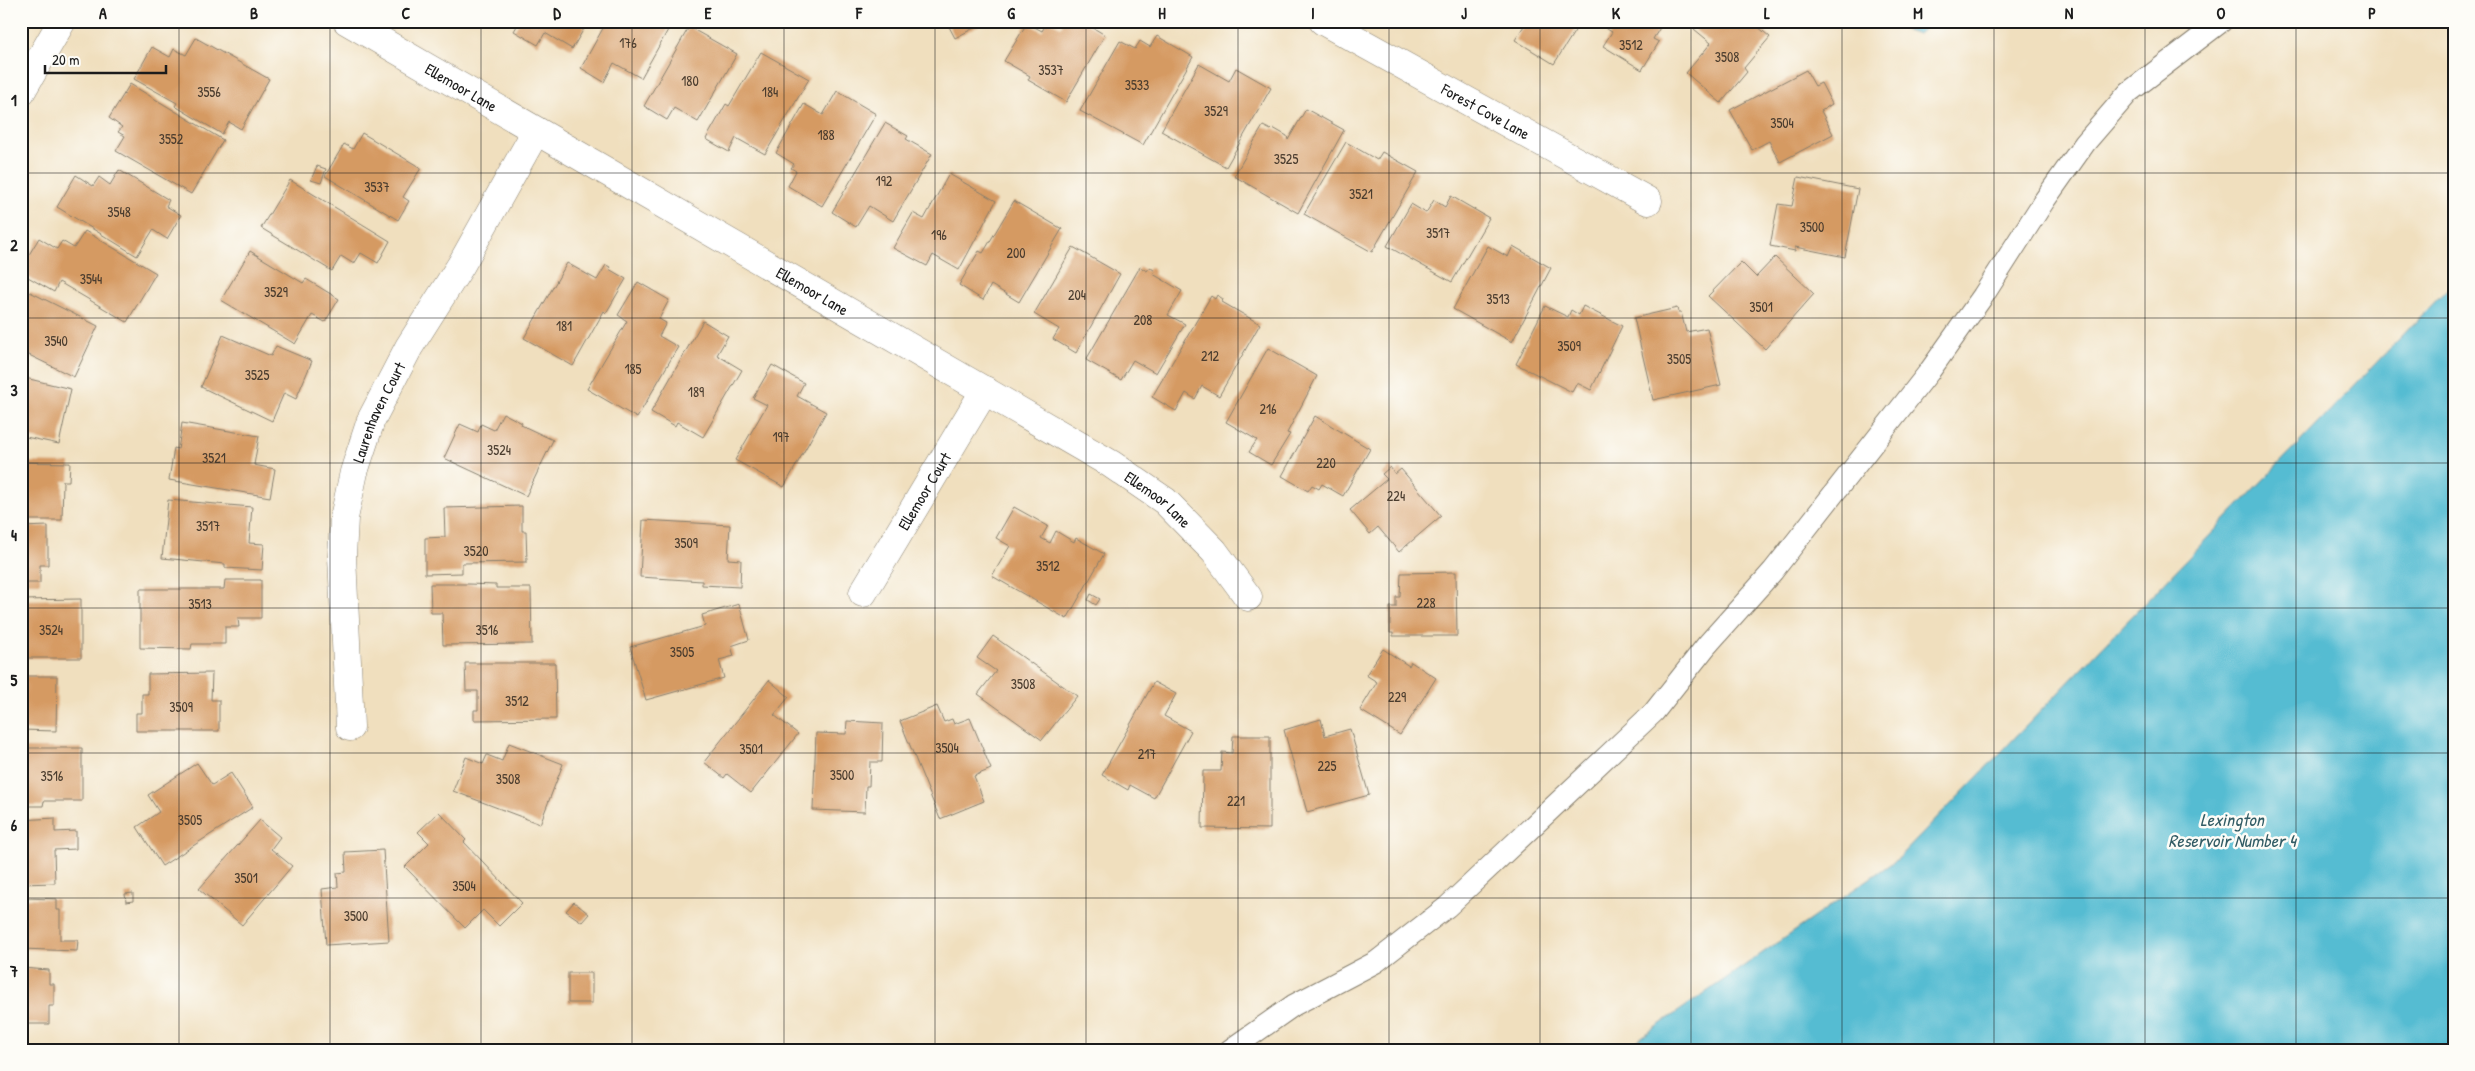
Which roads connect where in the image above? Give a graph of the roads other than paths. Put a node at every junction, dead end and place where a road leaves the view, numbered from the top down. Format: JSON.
{"nodes":[{"id":1,"x":62,"y":21,"type":"edge"},
{"id":2,"x":347,"y":21,"type":"edge"},
{"id":3,"x":1323,"y":21,"type":"edge"},
{"id":4,"x":2222,"y":21,"type":"edge"},
{"id":5,"x":21,"y":92,"type":"edge"},
{"id":6,"x":536,"y":131,"type":"junction"},
{"id":7,"x":1648,"y":201,"type":"dead end"},
{"id":8,"x":985,"y":390,"type":"junction"},
{"id":9,"x":863,"y":593,"type":"dead end"},
{"id":10,"x":1248,"y":597,"type":"dead end"},
{"id":11,"x":350,"y":727,"type":"dead end"},
{"id":12,"x":1230,"y":1050,"type":"edge"}],
"edges":[{"from":1,"to":5,"type":"street"},
{"from":2,"to":6,"type":"street","name":"Ellemoor Lane"},
{"from":3,"to":7,"type":"street","name":"Forest Cove Lane"},
{"from":4,"to":12,"type":"lane"},
{"from":6,"to":8,"type":"street","name":"Ellemoor Lane"},
{"from":6,"to":11,"type":"street","name":"Laurenhaven Court"},
{"from":8,"to":9,"type":"street","name":"Ellemoor Court"},
{"from":8,"to":10,"type":"street","name":"Ellemoor Lane"}]}
